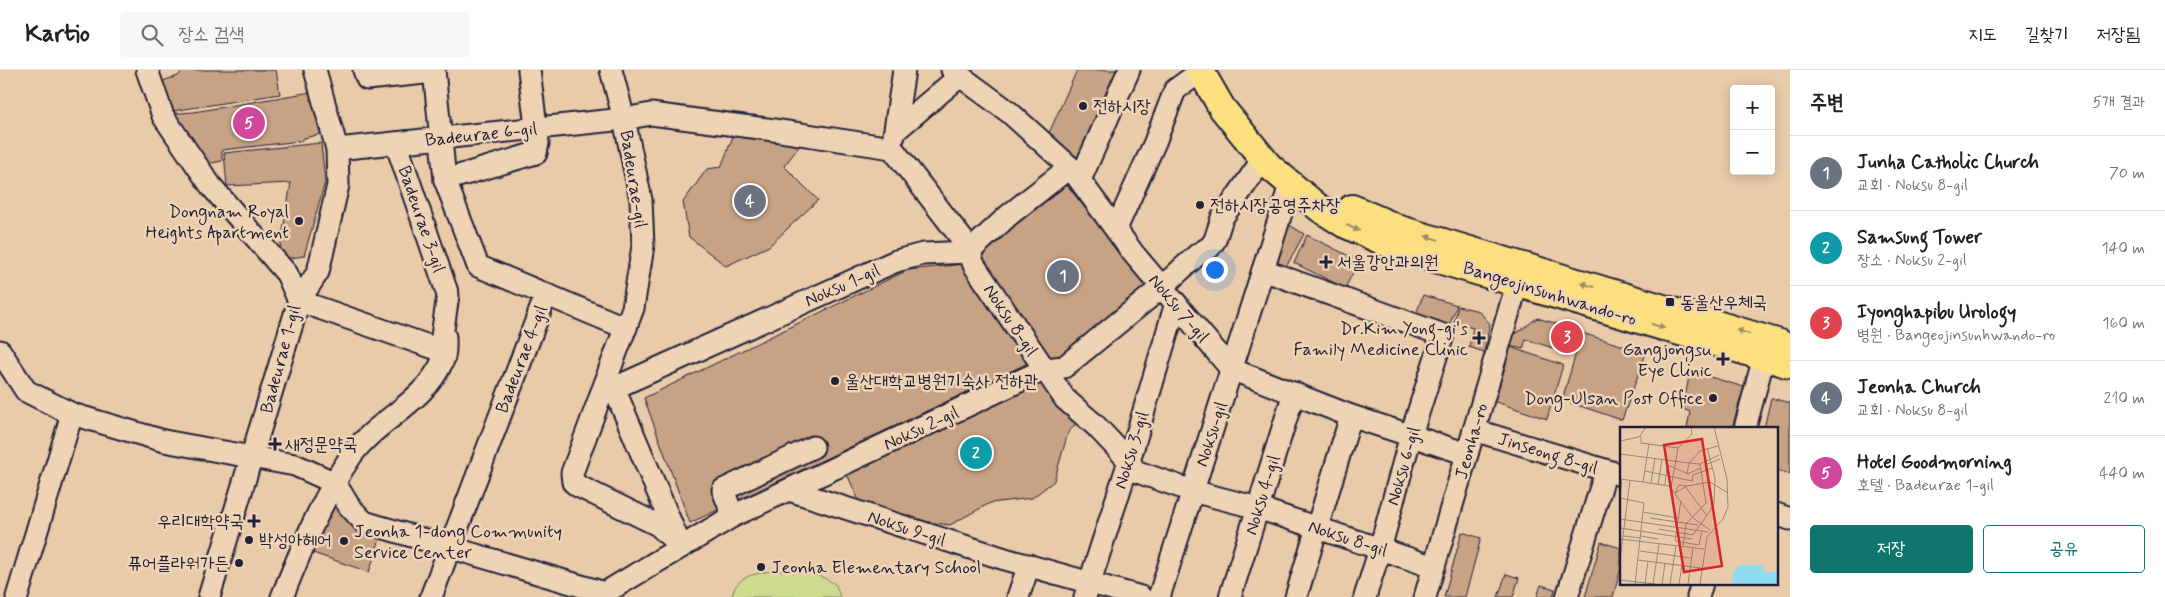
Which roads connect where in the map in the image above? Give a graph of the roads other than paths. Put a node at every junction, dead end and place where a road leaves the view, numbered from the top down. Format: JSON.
{"nodes":[{"id":1,"x":147,"y":70,"type":"edge"},
{"id":2,"x":315,"y":70,"type":"edge"},
{"id":3,"x":364,"y":70,"type":"edge"},
{"id":4,"x":529,"y":70,"type":"edge"},
{"id":5,"x":611,"y":70,"type":"edge"},
{"id":6,"x":904,"y":70,"type":"edge"},
{"id":7,"x":1128,"y":70,"type":"edge"},
{"id":8,"x":1206,"y":70,"type":"edge"},
{"id":9,"x":434,"y":71,"type":"edge"},
{"id":10,"x":956,"y":73,"type":"edge"},
{"id":11,"x":624,"y":119,"type":"junction"},
{"id":12,"x":537,"y":128,"type":"junction"},
{"id":13,"x":441,"y":138,"type":"junction"},
{"id":14,"x":894,"y":140,"type":"junction"},
{"id":15,"x":396,"y":143,"type":"junction"},
{"id":16,"x":337,"y":149,"type":"junction"},
{"id":17,"x":1263,"y":159,"type":"junction"},
{"id":18,"x":1075,"y":173,"type":"junction"},
{"id":19,"x":445,"y":180,"type":"junction"},
{"id":20,"x":1290,"y":184,"type":"junction"},
{"id":21,"x":1116,"y":229,"type":"junction"},
{"id":22,"x":969,"y":252,"type":"junction"},
{"id":23,"x":1263,"y":270,"type":"junction"},
{"id":24,"x":1517,"y":284,"type":"junction"},
{"id":25,"x":448,"y":295,"type":"junction"},
{"id":26,"x":546,"y":295,"type":"junction"},
{"id":27,"x":1169,"y":295,"type":"junction"},
{"id":28,"x":299,"y":301,"type":"junction"},
{"id":29,"x":626,"y":328,"type":"junction"},
{"id":30,"x":1790,"y":346,"type":"edge"},
{"id":31,"x":0,"y":351,"type":"edge"},
{"id":32,"x":1764,"y":357,"type":"junction"},
{"id":33,"x":1790,"y":365,"type":"edge"},
{"id":34,"x":1231,"y":369,"type":"junction"},
{"id":35,"x":1045,"y":370,"type":"junction"},
{"id":36,"x":608,"y":385,"type":"junction"},
{"id":37,"x":1294,"y":393,"type":"junction"},
{"id":38,"x":72,"y":414,"type":"junction"},
{"id":39,"x":1351,"y":416,"type":"junction"},
{"id":40,"x":1745,"y":427,"type":"edge"},
{"id":41,"x":1474,"y":430,"type":"junction"},
{"id":42,"x":1411,"y":435,"type":"junction"},
{"id":43,"x":812,"y":446,"type":"dead end"},
{"id":44,"x":1467,"y":454,"type":"junction"},
{"id":45,"x":252,"y":457,"type":"junction"},
{"id":46,"x":1129,"y":461,"type":"junction"},
{"id":47,"x":1614,"y":473,"type":"edge"},
{"id":48,"x":335,"y":483,"type":"junction"},
{"id":49,"x":789,"y":490,"type":"junction"},
{"id":50,"x":1192,"y":491,"type":"junction"},
{"id":51,"x":1258,"y":508,"type":"junction"},
{"id":52,"x":1778,"y":515,"type":"edge"},
{"id":53,"x":733,"y":516,"type":"junction"},
{"id":54,"x":1790,"y":519,"type":"edge"},
{"id":55,"x":1318,"y":528,"type":"junction"},
{"id":56,"x":450,"y":547,"type":"junction"},
{"id":57,"x":681,"y":547,"type":"junction"},
{"id":58,"x":1380,"y":549,"type":"junction"},
{"id":59,"x":1029,"y":565,"type":"junction"},
{"id":60,"x":1434,"y":567,"type":"junction"},
{"id":61,"x":1702,"y":584,"type":"edge"},
{"id":62,"x":1087,"y":590,"type":"edge"},
{"id":63,"x":602,"y":595,"type":"edge"},
{"id":64,"x":17,"y":597,"type":"edge"},
{"id":65,"x":209,"y":597,"type":"edge"},
{"id":66,"x":282,"y":597,"type":"edge"},
{"id":67,"x":431,"y":597,"type":"edge"},
{"id":68,"x":1018,"y":597,"type":"edge"},
{"id":69,"x":1141,"y":597,"type":"edge"},
{"id":70,"x":1158,"y":597,"type":"edge"},
{"id":71,"x":1230,"y":597,"type":"edge"},
{"id":72,"x":1296,"y":597,"type":"edge"},
{"id":73,"x":1365,"y":597,"type":"edge"},
{"id":74,"x":1425,"y":597,"type":"edge"},
{"id":75,"x":1567,"y":597,"type":"edge"},
{"id":76,"x":1698,"y":597,"type":"edge"}],
"edges":[{"from":1,"to":28,"type":"street","name":"Badeurae 1-gil"},
{"from":2,"to":16,"type":"street"},
{"from":3,"to":9,"type":"street"},
{"from":4,"to":12,"type":"street"},
{"from":5,"to":11,"type":"street","name":"Badeurae-gil"},
{"from":6,"to":14,"type":"street"},
{"from":7,"to":18,"type":"street"},
{"from":8,"to":17,"type":"main road","name":"Bangeojinsunhwando-ro"},
{"from":8,"to":21,"type":"street"},
{"from":30,"to":8,"type":"main road","name":"Bangeojinsunhwando-ro","one_way":true},
{"from":9,"to":13,"type":"street","name":"Badeurae 4-gil"},
{"from":10,"to":14,"type":"street"},
{"from":10,"to":18,"type":"street","name":"Noksu 7-gil"},
{"from":11,"to":12,"type":"street","name":"Badeurae 6-gil"},
{"from":11,"to":14,"type":"street"},
{"from":11,"to":29,"type":"street","name":"Badeurae-gil"},
{"from":12,"to":13,"type":"street","name":"Badeurae 6-gil"},
{"from":12,"to":19,"type":"street"},
{"from":13,"to":15,"type":"street","name":"Badeurae 6-gil"},
{"from":13,"to":19,"type":"street","name":"Badeurae 4-gil"},
{"from":14,"to":22,"type":"street","name":"Noksu 8-gil"},
{"from":15,"to":16,"type":"street","name":"Badeurae 6-gil"},
{"from":15,"to":25,"type":"street","name":"Badeurae 3-gil"},
{"from":16,"to":28,"type":"street"},
{"from":17,"to":20,"type":"main road","name":"Bangeojinsunhwando-ro"},
{"from":17,"to":27,"type":"street","name":"Noksu 2-gil"},
{"from":18,"to":21,"type":"street","name":"Noksu 7-gil"},
{"from":18,"to":22,"type":"street"},
{"from":19,"to":26,"type":"street","name":"Badeurae 4-gil"},
{"from":20,"to":23,"type":"street","name":"Noksu-gil"},
{"from":20,"to":24,"type":"main road","name":"Bangeojinsunhwando-ro","one_way":true},
{"from":21,"to":27,"type":"street","name":"Noksu 7-gil"},
{"from":22,"to":35,"type":"street","name":"Noksu 8-gil"},
{"from":22,"to":36,"type":"street","name":"Noksu 1-gil"},
{"from":23,"to":34,"type":"street","name":"Noksu-gil"},
{"from":23,"to":42,"type":"street","name":"Noksu 6-gil"},
{"from":24,"to":32,"type":"main road","name":"Bangeojinsunhwando-ro","one_way":true},
{"from":24,"to":41,"type":"street","name":"Jeonha-ro"},
{"from":25,"to":28,"type":"street","name":"Badeurae 3-gil"},
{"from":25,"to":48,"type":"street","name":"Badeurae 3-gil"},
{"from":26,"to":29,"type":"street"},
{"from":26,"to":56,"type":"street","name":"Badeurae 4-gil"},
{"from":27,"to":34,"type":"street","name":"Noksu 7-gil"},
{"from":27,"to":35,"type":"street","name":"Noksu 2-gil"},
{"from":27,"to":46,"type":"street","name":"Noksu 3-gil"},
{"from":28,"to":45,"type":"street","name":"Badeurae 1-gil"},
{"from":29,"to":36,"type":"street","name":"Badeurae-gil"},
{"from":31,"to":38,"type":"street"},
{"from":32,"to":33,"type":"main road","name":"Bangeojinsunhwando-ro"},
{"from":32,"to":40,"type":"street"},
{"from":34,"to":37,"type":"street","name":"Noksu 7-gil"},
{"from":34,"to":50,"type":"street","name":"Noksu-gil"},
{"from":35,"to":46,"type":"street","name":"Noksu 8-gil"},
{"from":35,"to":49,"type":"street","name":"Noksu 2-gil"},
{"from":36,"to":57,"type":"street"},
{"from":36,"to":57,"type":"street","name":"Badeurae-gil"},
{"from":37,"to":39,"type":"street","name":"Noksu 7-gil"},
{"from":37,"to":51,"type":"street","name":"Noksu 4-gil"},
{"from":38,"to":45,"type":"street"},
{"from":38,"to":64,"type":"street"},
{"from":39,"to":42,"type":"street","name":"Noksu 7-gil"},
{"from":39,"to":55,"type":"street"},
{"from":41,"to":44,"type":"street","name":"Jeonha-ro"},
{"from":41,"to":47,"type":"street","name":"Jinseong 8-gil"},
{"from":42,"to":44,"type":"street","name":"Noksu 7-gil"},
{"from":42,"to":58,"type":"street","name":"Noksu 6-gil"},
{"from":43,"to":53,"type":"street"},
{"from":44,"to":60,"type":"street","name":"Jeonha-ro"},
{"from":45,"to":48,"type":"street"},
{"from":45,"to":65,"type":"street","name":"Badeurae 1-gil"},
{"from":46,"to":50,"type":"street","name":"Noksu 8-gil"},
{"from":46,"to":62,"type":"street","name":"Noksu 3-gil"},
{"from":47,"to":75,"type":"street"},
{"from":48,"to":56,"type":"street"},
{"from":48,"to":66,"type":"street"},
{"from":49,"to":53,"type":"street","name":"Noksu 2-gil"},
{"from":49,"to":59,"type":"street","name":"Noksu 9-gil"},
{"from":50,"to":51,"type":"street","name":"Noksu 8-gil"},
{"from":50,"to":70,"type":"street","name":"Noksu-gil"},
{"from":51,"to":55,"type":"street","name":"Noksu 8-gil"},
{"from":51,"to":71,"type":"street","name":"Noksu 4-gil"},
{"from":52,"to":54,"type":"street"},
{"from":53,"to":57,"type":"street","name":"Noksu 2-gil"},
{"from":55,"to":58,"type":"street","name":"Noksu 8-gil"},
{"from":55,"to":72,"type":"street"},
{"from":56,"to":63,"type":"street"},
{"from":56,"to":67,"type":"street","name":"Badeurae 4-gil"},
{"from":57,"to":63,"type":"street"},
{"from":58,"to":60,"type":"street","name":"Noksu 8-gil"},
{"from":58,"to":73,"type":"street","name":"Noksu 6-gil"},
{"from":59,"to":62,"type":"street","name":"Noksu 9-gil"},
{"from":59,"to":68,"type":"street"},
{"from":60,"to":74,"type":"street","name":"Jeonha-ro"},
{"from":61,"to":76,"type":"street"},
{"from":62,"to":69,"type":"street","name":"Noksu 9-gil"}]}
